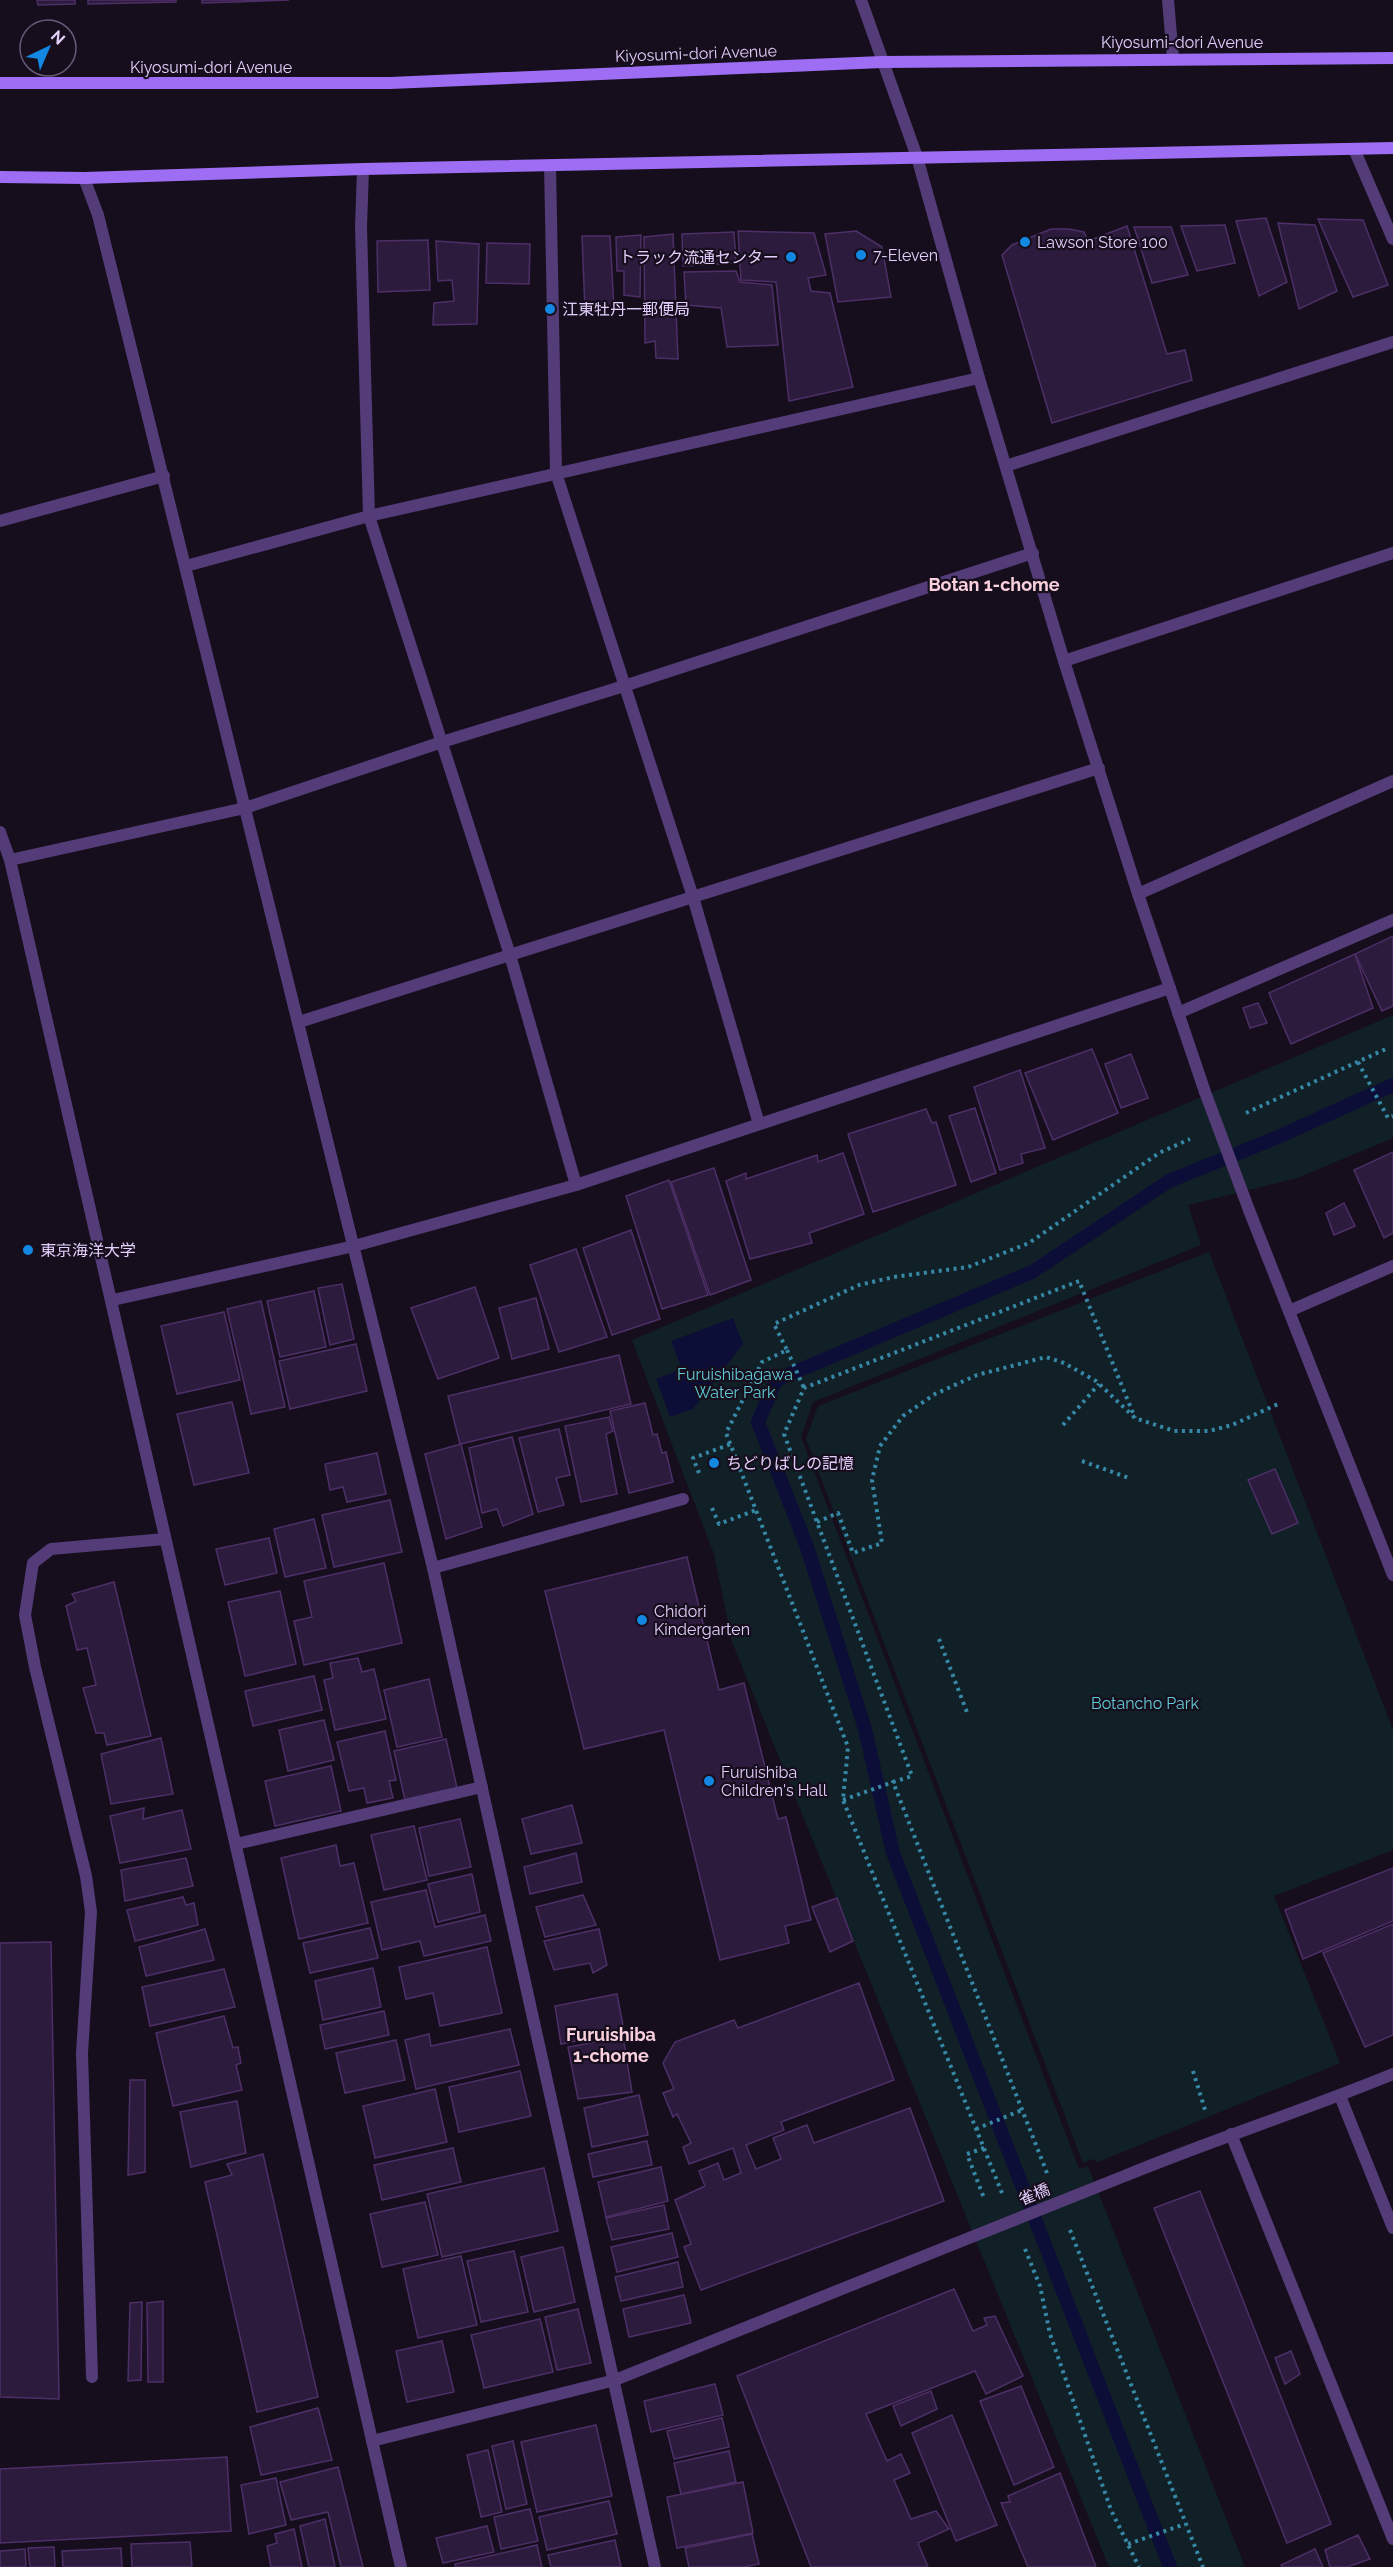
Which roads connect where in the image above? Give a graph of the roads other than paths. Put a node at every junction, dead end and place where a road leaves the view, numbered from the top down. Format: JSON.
{"nodes":[{"id":1,"x":861,"y":0,"type":"edge"},
{"id":2,"x":1168,"y":0,"type":"edge"},
{"id":3,"x":1173,"y":58,"type":"junction"},
{"id":4,"x":1393,"y":58,"type":"edge"},
{"id":5,"x":882,"y":62,"type":"junction"},
{"id":6,"x":0,"y":84,"type":"edge"},
{"id":7,"x":1393,"y":148,"type":"edge"},
{"id":8,"x":1354,"y":149,"type":"junction"},
{"id":9,"x":917,"y":157,"type":"junction"},
{"id":10,"x":550,"y":165,"type":"junction"},
{"id":11,"x":363,"y":169,"type":"junction"},
{"id":12,"x":0,"y":177,"type":"edge"},
{"id":13,"x":84,"y":178,"type":"junction"},
{"id":14,"x":1393,"y":239,"type":"edge"},
{"id":15,"x":1393,"y":342,"type":"edge"},
{"id":16,"x":979,"y":378,"type":"junction"},
{"id":17,"x":1006,"y":466,"type":"junction"},
{"id":18,"x":556,"y":473,"type":"junction"},
{"id":19,"x":164,"y":476,"type":"junction"},
{"id":20,"x":369,"y":516,"type":"junction"},
{"id":21,"x":0,"y":521,"type":"edge"},
{"id":22,"x":1033,"y":553,"type":"junction"},
{"id":23,"x":1393,"y":553,"type":"edge"},
{"id":24,"x":186,"y":566,"type":"junction"},
{"id":25,"x":1064,"y":661,"type":"junction"},
{"id":26,"x":624,"y":686,"type":"junction"},
{"id":27,"x":442,"y":742,"type":"junction"},
{"id":28,"x":1099,"y":768,"type":"junction"},
{"id":29,"x":1393,"y":781,"type":"edge"},
{"id":30,"x":245,"y":808,"type":"junction"},
{"id":31,"x":0,"y":832,"type":"edge"},
{"id":32,"x":10,"y":860,"type":"junction"},
{"id":33,"x":1138,"y":894,"type":"junction"},
{"id":34,"x":693,"y":897,"type":"junction"},
{"id":35,"x":1393,"y":920,"type":"edge"},
{"id":36,"x":510,"y":956,"type":"junction"},
{"id":37,"x":1170,"y":987,"type":"junction"},
{"id":38,"x":1178,"y":1013,"type":"junction"},
{"id":39,"x":299,"y":1022,"type":"junction"},
{"id":40,"x":759,"y":1124,"type":"junction"},
{"id":41,"x":576,"y":1185,"type":"junction"},
{"id":42,"x":354,"y":1246,"type":"junction"},
{"id":43,"x":1393,"y":1266,"type":"edge"},
{"id":44,"x":113,"y":1300,"type":"junction"},
{"id":45,"x":1289,"y":1311,"type":"junction"},
{"id":46,"x":683,"y":1499,"type":"dead end"},
{"id":47,"x":165,"y":1539,"type":"junction"},
{"id":48,"x":433,"y":1568,"type":"junction"},
{"id":49,"x":1393,"y":1575,"type":"edge"},
{"id":50,"x":483,"y":1787,"type":"junction"},
{"id":51,"x":236,"y":1844,"type":"junction"},
{"id":52,"x":1393,"y":2073,"type":"edge"},
{"id":53,"x":1340,"y":2096,"type":"junction"},
{"id":54,"x":1231,"y":2134,"type":"junction"},
{"id":55,"x":1393,"y":2228,"type":"edge"},
{"id":56,"x":92,"y":2377,"type":"dead end"},
{"id":57,"x":615,"y":2380,"type":"junction"},
{"id":58,"x":372,"y":2441,"type":"junction"},
{"id":59,"x":1393,"y":2539,"type":"edge"},
{"id":60,"x":401,"y":2567,"type":"edge"},
{"id":61,"x":656,"y":2567,"type":"edge"}],
"edges":[{"from":1,"to":5,"type":"street"},
{"from":2,"to":3,"type":"street"},
{"from":3,"to":4,"type":"main road","name":"Kiyosumi-dori Avenue"},
{"from":3,"to":5,"type":"main road","name":"Kiyosumi-dori Avenue"},
{"from":5,"to":6,"type":"main road","name":"Kiyosumi-dori Avenue"},
{"from":5,"to":9,"type":"street"},
{"from":7,"to":8,"type":"main road"},
{"from":8,"to":9,"type":"main road"},
{"from":8,"to":14,"type":"street"},
{"from":9,"to":10,"type":"main road"},
{"from":9,"to":16,"type":"street"},
{"from":10,"to":11,"type":"main road"},
{"from":10,"to":18,"type":"street"},
{"from":11,"to":13,"type":"main road"},
{"from":11,"to":20,"type":"street"},
{"from":12,"to":13,"type":"main road"},
{"from":13,"to":19,"type":"street"},
{"from":15,"to":17,"type":"street"},
{"from":16,"to":17,"type":"street"},
{"from":16,"to":18,"type":"street"},
{"from":17,"to":22,"type":"street"},
{"from":18,"to":20,"type":"street"},
{"from":18,"to":26,"type":"street"},
{"from":19,"to":21,"type":"street"},
{"from":19,"to":24,"type":"street"},
{"from":20,"to":24,"type":"street"},
{"from":20,"to":27,"type":"street"},
{"from":22,"to":25,"type":"street"},
{"from":22,"to":26,"type":"street"},
{"from":23,"to":25,"type":"street"},
{"from":24,"to":30,"type":"street"},
{"from":25,"to":28,"type":"street"},
{"from":26,"to":27,"type":"street"},
{"from":26,"to":34,"type":"street"},
{"from":27,"to":30,"type":"street"},
{"from":27,"to":36,"type":"street"},
{"from":28,"to":33,"type":"street"},
{"from":28,"to":34,"type":"street"},
{"from":29,"to":33,"type":"street"},
{"from":30,"to":32,"type":"street"},
{"from":30,"to":39,"type":"street"},
{"from":31,"to":32,"type":"street"},
{"from":32,"to":44,"type":"street"},
{"from":33,"to":37,"type":"street"},
{"from":34,"to":36,"type":"street"},
{"from":34,"to":40,"type":"street"},
{"from":35,"to":38,"type":"street"},
{"from":36,"to":39,"type":"street"},
{"from":36,"to":41,"type":"street"},
{"from":37,"to":38,"type":"street"},
{"from":37,"to":40,"type":"street"},
{"from":38,"to":45,"type":"street","bridge":true},
{"from":39,"to":42,"type":"street"},
{"from":40,"to":41,"type":"street"},
{"from":41,"to":42,"type":"street"},
{"from":42,"to":44,"type":"street"},
{"from":42,"to":48,"type":"street"},
{"from":43,"to":45,"type":"street"},
{"from":44,"to":47,"type":"street"},
{"from":45,"to":49,"type":"street"},
{"from":46,"to":48,"type":"street"},
{"from":47,"to":51,"type":"street"},
{"from":47,"to":56,"type":"street"},
{"from":48,"to":50,"type":"street"},
{"from":50,"to":51,"type":"street"},
{"from":50,"to":57,"type":"street"},
{"from":51,"to":58,"type":"street"},
{"from":52,"to":53,"type":"street","name":"雀橋"},
{"from":53,"to":54,"type":"street","name":"雀橋"},
{"from":53,"to":55,"type":"street"},
{"from":54,"to":57,"type":"street","name":"雀橋","bridge":true},
{"from":54,"to":59,"type":"street"},
{"from":57,"to":58,"type":"street","name":"雀橋"},
{"from":57,"to":61,"type":"street"},
{"from":58,"to":60,"type":"street"}]}
